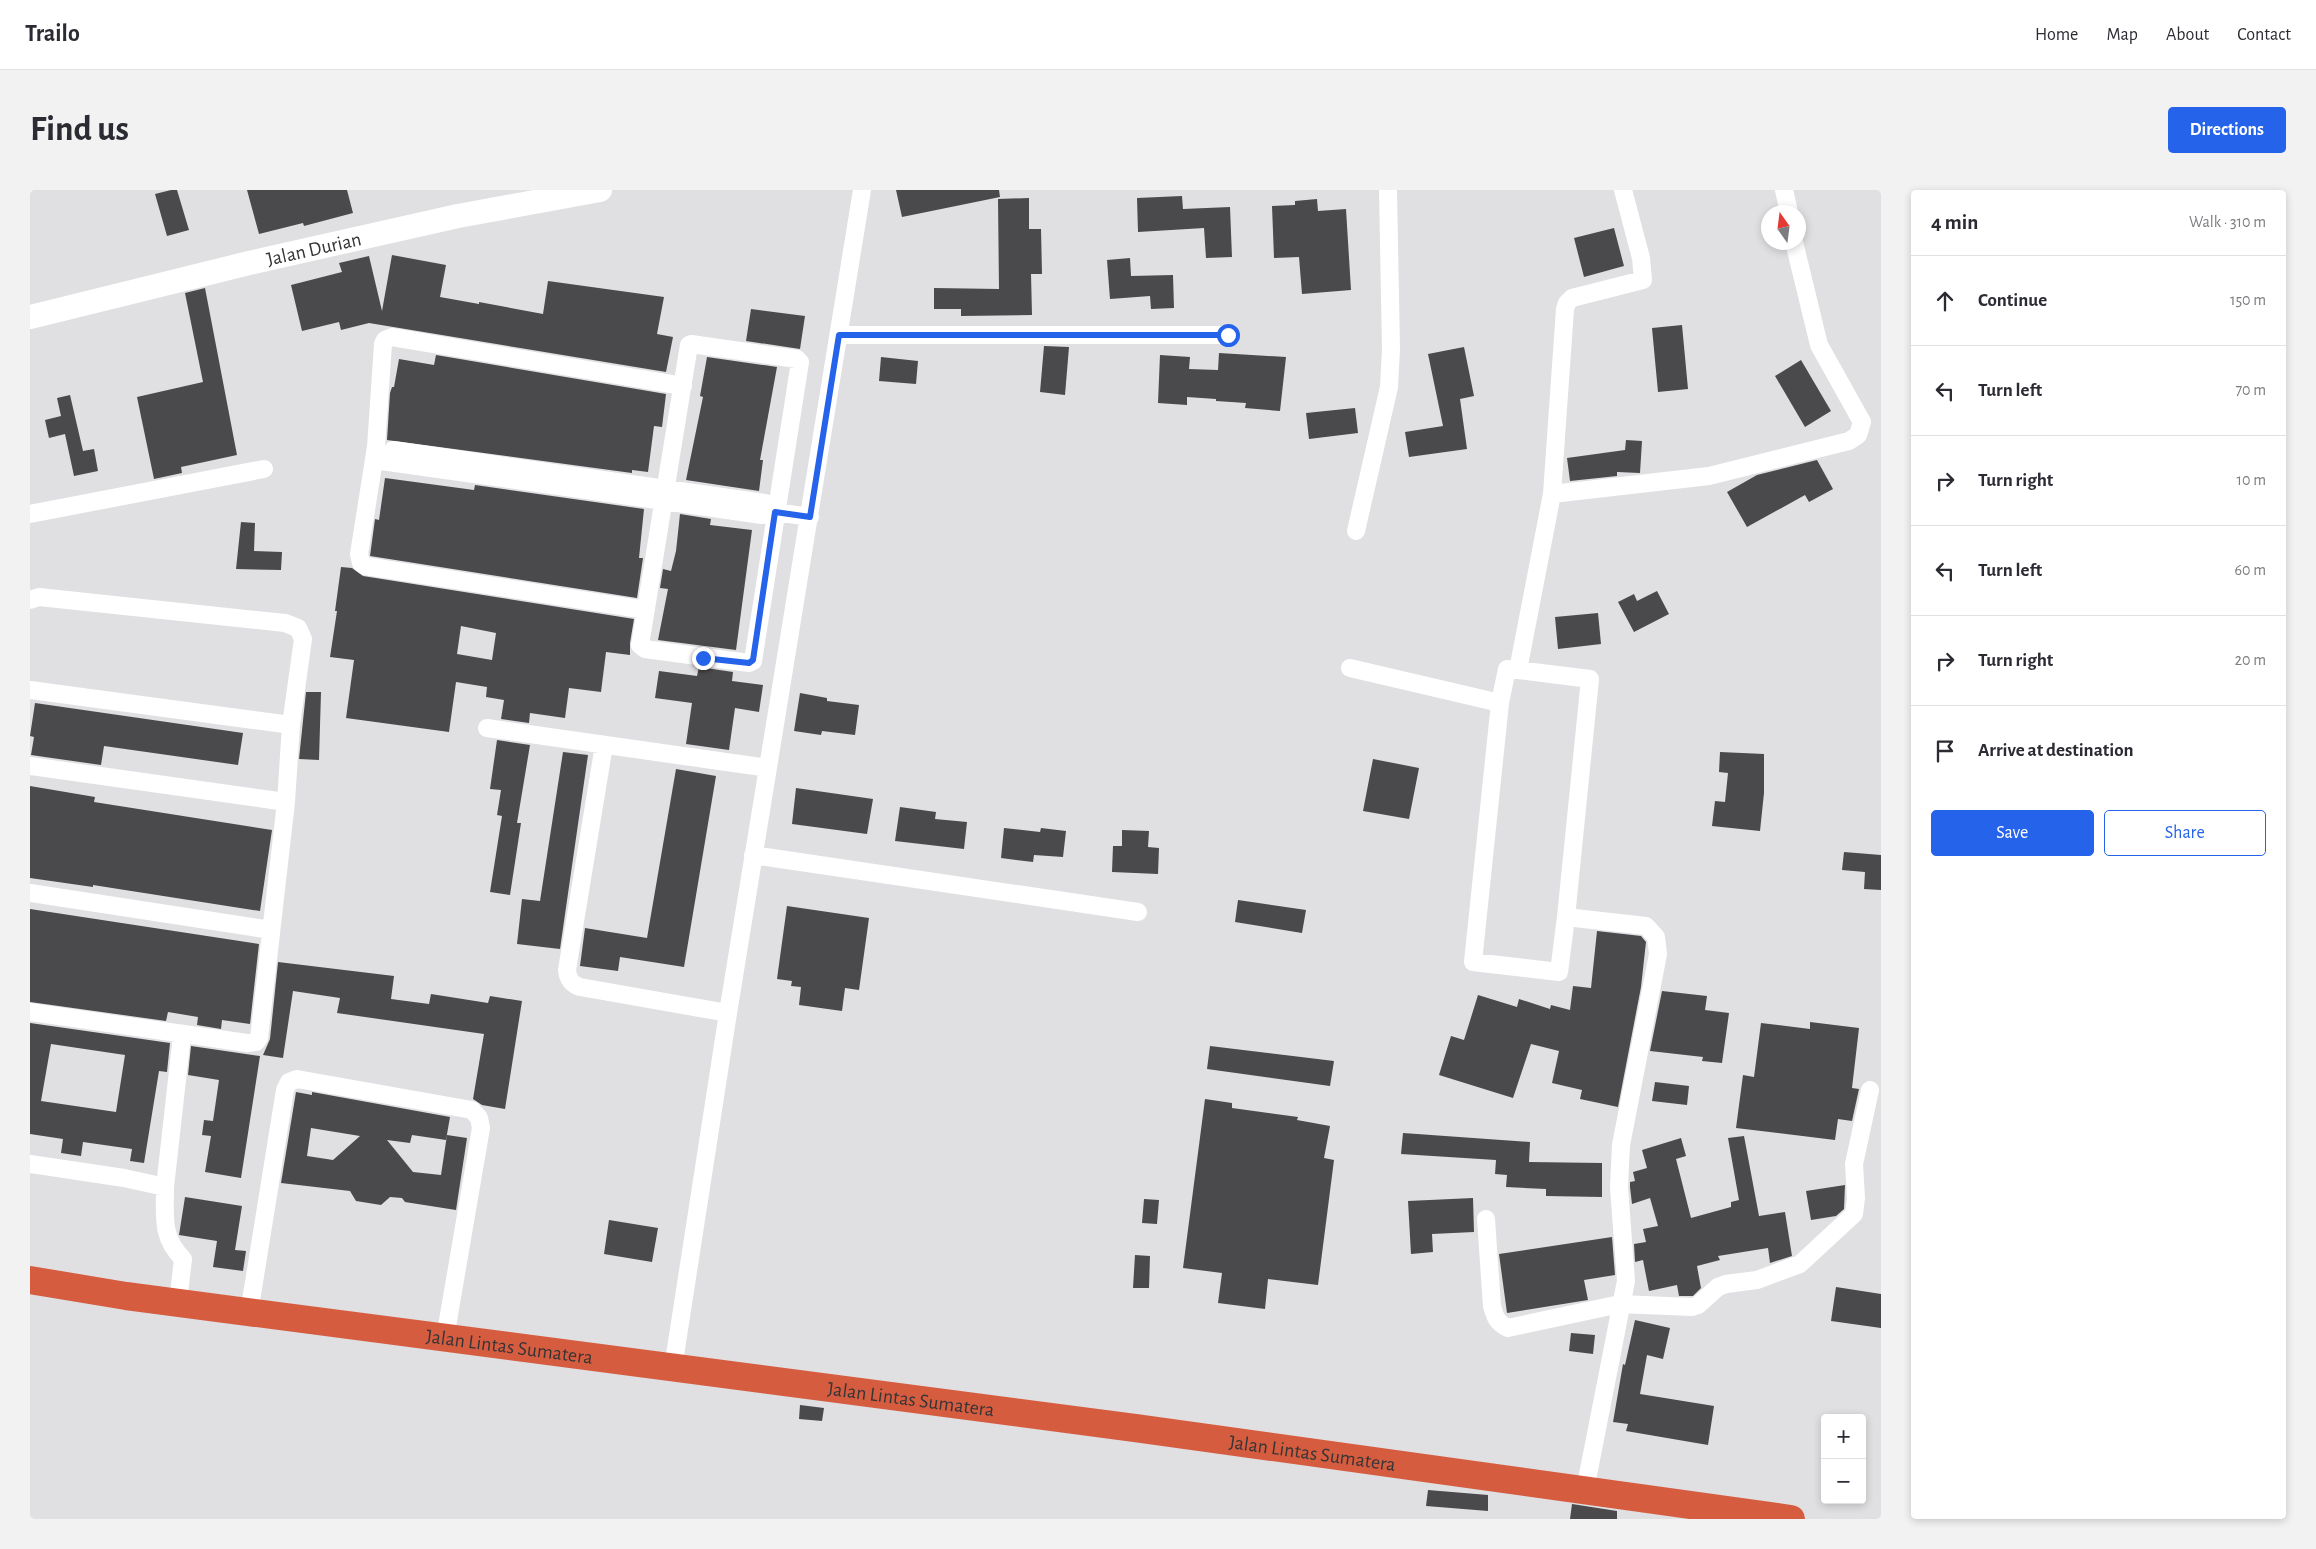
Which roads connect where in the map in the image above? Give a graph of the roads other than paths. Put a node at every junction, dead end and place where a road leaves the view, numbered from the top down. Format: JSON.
{"nodes":[{"id":1,"x":600,"y":190,"type":"edge"},
{"id":2,"x":862,"y":190,"type":"edge"},
{"id":3,"x":1388,"y":190,"type":"edge"},
{"id":4,"x":1623,"y":190,"type":"edge"},
{"id":5,"x":1784,"y":190,"type":"edge"},
{"id":6,"x":1787,"y":205,"type":"edge"},
{"id":7,"x":1796,"y":250,"type":"edge"},
{"id":8,"x":30,"y":317,"type":"edge"},
{"id":9,"x":839,"y":335,"type":"junction"},
{"id":10,"x":1228,"y":335,"type":"dead end"},
{"id":11,"x":683,"y":386,"type":"junction"},
{"id":12,"x":375,"y":454,"type":"junction"},
{"id":13,"x":264,"y":470,"type":"dead end"},
{"id":14,"x":1552,"y":494,"type":"junction"},
{"id":15,"x":665,"y":496,"type":"junction"},
{"id":16,"x":775,"y":512,"type":"junction"},
{"id":17,"x":30,"y":514,"type":"edge"},
{"id":18,"x":810,"y":517,"type":"junction"},
{"id":19,"x":1356,"y":531,"type":"dead end"},
{"id":20,"x":30,"y":600,"type":"edge"},
{"id":21,"x":646,"y":610,"type":"junction"},
{"id":22,"x":1350,"y":668,"type":"dead end"},
{"id":23,"x":1518,"y":670,"type":"junction"},
{"id":24,"x":30,"y":690,"type":"edge"},
{"id":25,"x":1500,"y":703,"type":"junction"},
{"id":26,"x":291,"y":724,"type":"junction"},
{"id":27,"x":487,"y":728,"type":"dead end"},
{"id":28,"x":604,"y":745,"type":"junction"},
{"id":29,"x":30,"y":766,"type":"edge"},
{"id":30,"x":768,"y":768,"type":"junction"},
{"id":31,"x":286,"y":802,"type":"junction"},
{"id":32,"x":753,"y":855,"type":"junction"},
{"id":33,"x":30,"y":893,"type":"edge"},
{"id":34,"x":1138,"y":912,"type":"dead end"},
{"id":35,"x":1566,"y":917,"type":"junction"},
{"id":36,"x":271,"y":930,"type":"junction"},
{"id":37,"x":30,"y":1012,"type":"edge"},
{"id":38,"x":728,"y":1014,"type":"junction"},
{"id":39,"x":182,"y":1035,"type":"junction"},
{"id":40,"x":1870,"y":1090,"type":"dead end"},
{"id":41,"x":30,"y":1164,"type":"edge"},
{"id":42,"x":164,"y":1188,"type":"junction"},
{"id":43,"x":1486,"y":1219,"type":"dead end"},
{"id":44,"x":30,"y":1280,"type":"edge"},
{"id":45,"x":178,"y":1302,"type":"junction"},
{"id":46,"x":1620,"y":1304,"type":"junction"},
{"id":47,"x":250,"y":1312,"type":"junction"},
{"id":48,"x":445,"y":1338,"type":"junction"},
{"id":49,"x":674,"y":1368,"type":"junction"},
{"id":50,"x":1584,"y":1490,"type":"junction"},
{"id":51,"x":1791,"y":1519,"type":"edge"}],
"edges":[{"from":1,"to":8,"type":"street","name":"Jalan Durian"},
{"from":2,"to":9,"type":"street"},
{"from":3,"to":19,"type":"street"},
{"from":4,"to":14,"type":"street"},
{"from":5,"to":6,"type":"street"},
{"from":7,"to":14,"type":"street"},
{"from":9,"to":10,"type":"street"},
{"from":9,"to":18,"type":"street"},
{"from":11,"to":12,"type":"street"},
{"from":11,"to":15,"type":"street"},
{"from":11,"to":16,"type":"street"},
{"from":12,"to":15,"type":"street"},
{"from":12,"to":21,"type":"street"},
{"from":13,"to":17,"type":"street"},
{"from":14,"to":23,"type":"street"},
{"from":15,"to":16,"type":"street"},
{"from":15,"to":21,"type":"street"},
{"from":16,"to":18,"type":"street"},
{"from":16,"to":21,"type":"street"},
{"from":18,"to":30,"type":"street"},
{"from":20,"to":26,"type":"street"},
{"from":22,"to":25,"type":"street"},
{"from":23,"to":25,"type":"street"},
{"from":23,"to":35,"type":"street"},
{"from":24,"to":26,"type":"street"},
{"from":25,"to":35,"type":"street"},
{"from":26,"to":31,"type":"street"},
{"from":27,"to":28,"type":"street"},
{"from":28,"to":30,"type":"street"},
{"from":28,"to":38,"type":"street"},
{"from":29,"to":31,"type":"street"},
{"from":30,"to":32,"type":"street"},
{"from":31,"to":36,"type":"street"},
{"from":32,"to":34,"type":"street"},
{"from":32,"to":38,"type":"street"},
{"from":33,"to":36,"type":"street"},
{"from":35,"to":46,"type":"street"},
{"from":36,"to":39,"type":"street"},
{"from":37,"to":39,"type":"street"},
{"from":38,"to":49,"type":"street"},
{"from":39,"to":42,"type":"street"},
{"from":40,"to":46,"type":"street"},
{"from":41,"to":42,"type":"street"},
{"from":42,"to":45,"type":"street"},
{"from":43,"to":46,"type":"street"},
{"from":44,"to":45,"type":"highway","name":"Jalan Lintas Sumatera"},
{"from":45,"to":47,"type":"highway","name":"Jalan Lintas Sumatera"},
{"from":46,"to":50,"type":"street"},
{"from":47,"to":48,"type":"highway","name":"Jalan Lintas Sumatera"},
{"from":47,"to":48,"type":"street"},
{"from":48,"to":49,"type":"highway","name":"Jalan Lintas Sumatera"},
{"from":49,"to":50,"type":"highway","name":"Jalan Lintas Sumatera"},
{"from":50,"to":51,"type":"highway","name":"Jalan Lintas Sumatera"}]}
